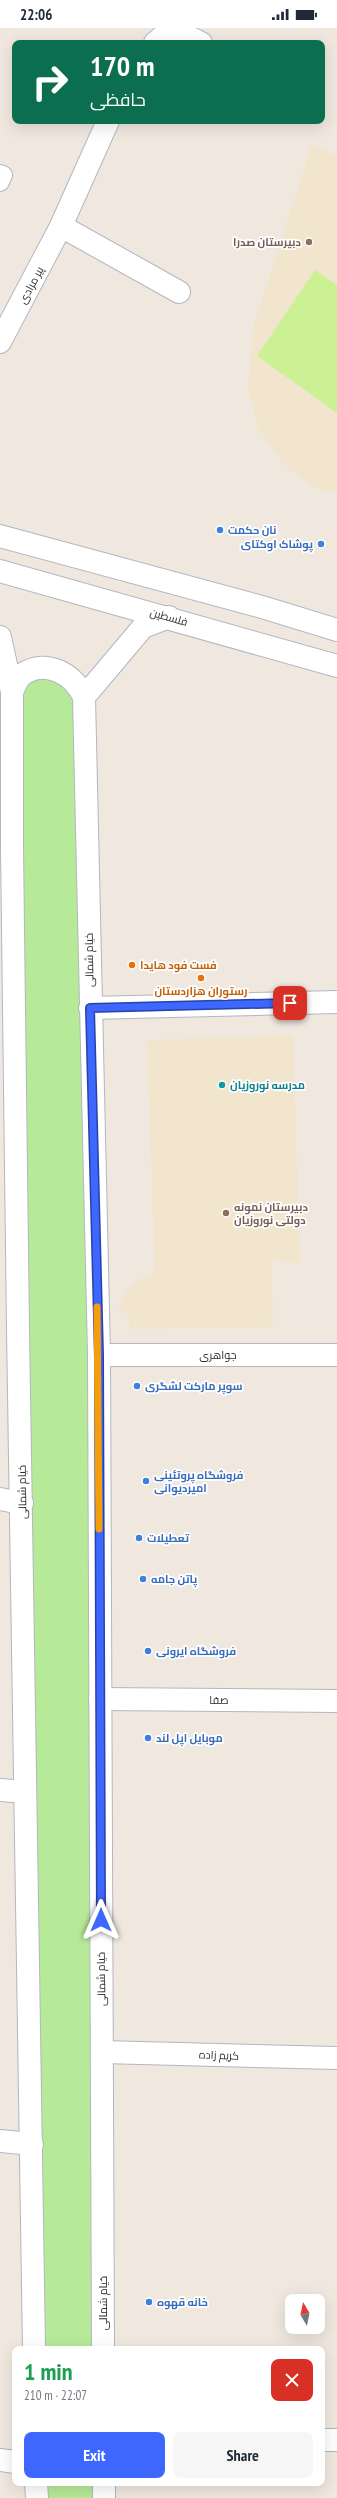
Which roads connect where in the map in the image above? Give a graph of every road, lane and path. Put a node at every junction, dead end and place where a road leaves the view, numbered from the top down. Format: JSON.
{"nodes":[{"id":1,"x":166,"y":33,"type":"edge"},
{"id":2,"x":190,"y":40,"type":"edge"},
{"id":3,"x":107,"y":124,"type":"edge"},
{"id":4,"x":0,"y":174,"type":"edge"},
{"id":5,"x":0,"y":182,"type":"edge"},
{"id":6,"x":61,"y":226,"type":"junction"},
{"id":7,"x":180,"y":292,"type":"dead end"},
{"id":8,"x":0,"y":342,"type":"edge"},
{"id":9,"x":0,"y":536,"type":"edge"},
{"id":10,"x":0,"y":571,"type":"edge"},
{"id":11,"x":169,"y":617,"type":"junction"},
{"id":12,"x":337,"y":630,"type":"edge"},
{"id":13,"x":0,"y":637,"type":"edge"},
{"id":14,"x":337,"y":666,"type":"edge"},
{"id":15,"x":12,"y":692,"type":"junction"},
{"id":16,"x":84,"y":697,"type":"junction"},
{"id":17,"x":6,"y":846,"type":"edge"},
{"id":18,"x":337,"y":1002,"type":"edge"},
{"id":19,"x":90,"y":1008,"type":"junction"},
{"id":20,"x":337,"y":1354,"type":"edge"},
{"id":21,"x":99,"y":1356,"type":"junction"},
{"id":22,"x":0,"y":1499,"type":"edge"},
{"id":23,"x":22,"y":1503,"type":"junction"},
{"id":24,"x":100,"y":1700,"type":"junction"},
{"id":25,"x":337,"y":1701,"type":"edge"},
{"id":26,"x":0,"y":1790,"type":"edge"},
{"id":27,"x":25,"y":1792,"type":"junction"},
{"id":28,"x":102,"y":2052,"type":"junction"},
{"id":29,"x":337,"y":2058,"type":"edge"},
{"id":30,"x":0,"y":2141,"type":"edge"},
{"id":31,"x":32,"y":2144,"type":"junction"},
{"id":32,"x":34,"y":2346,"type":"edge"},
{"id":33,"x":103,"y":2346,"type":"edge"},
{"id":34,"x":325,"y":2440,"type":"edge"},
{"id":35,"x":337,"y":2440,"type":"edge"},
{"id":36,"x":0,"y":2460,"type":"edge"},
{"id":37,"x":12,"y":2462,"type":"edge"},
{"id":38,"x":36,"y":2486,"type":"edge"},
{"id":39,"x":104,"y":2486,"type":"edge"},
{"id":40,"x":36,"y":2498,"type":"edge"},
{"id":41,"x":104,"y":2498,"type":"edge"}],
"edges":[{"from":1,"to":2,"type":"main road"},
{"from":3,"to":6,"type":"main road","name":"پیر مرادی"},
{"from":4,"to":5,"type":"lane"},
{"from":6,"to":7,"type":"main road"},
{"from":6,"to":8,"type":"main road","name":"پیر مرادی"},
{"from":9,"to":12,"type":"main road"},
{"from":10,"to":11,"type":"main road","name":"فلسطین"},
{"from":11,"to":14,"type":"main road","name":"فلسطین"},
{"from":11,"to":16,"type":"main road"},
{"from":13,"to":15,"type":"main road","name":"خیام شمالی"},
{"from":15,"to":16,"type":"main road"},
{"from":15,"to":17,"type":"main road","name":"خیام شمالی"},
{"from":16,"to":19,"type":"main road","name":"خیام شمالی"},
{"from":17,"to":23,"type":"main road","name":"خیام شمالی"},
{"from":18,"to":19,"type":"main road"},
{"from":19,"to":21,"type":"main road","name":"خیام شمالی"},
{"from":20,"to":21,"type":"main road","name":"جواهری"},
{"from":21,"to":24,"type":"main road","name":"خیام شمالی"},
{"from":22,"to":23,"type":"main road"},
{"from":23,"to":27,"type":"main road","name":"خیام شمالی"},
{"from":24,"to":25,"type":"main road","name":"صفا"},
{"from":24,"to":28,"type":"main road","name":"خیام شمالی"},
{"from":26,"to":27,"type":"main road"},
{"from":27,"to":31,"type":"main road","name":"خیام شمالی"},
{"from":28,"to":29,"type":"main road","name":"کریم زاده"},
{"from":28,"to":33,"type":"main road","name":"خیام شمالی"},
{"from":30,"to":31,"type":"main road"},
{"from":31,"to":32,"type":"main road","name":"خیام شمالی"},
{"from":34,"to":35,"type":"main road"},
{"from":36,"to":37,"type":"main road"},
{"from":38,"to":40,"type":"main road"},
{"from":39,"to":41,"type":"main road"}]}
